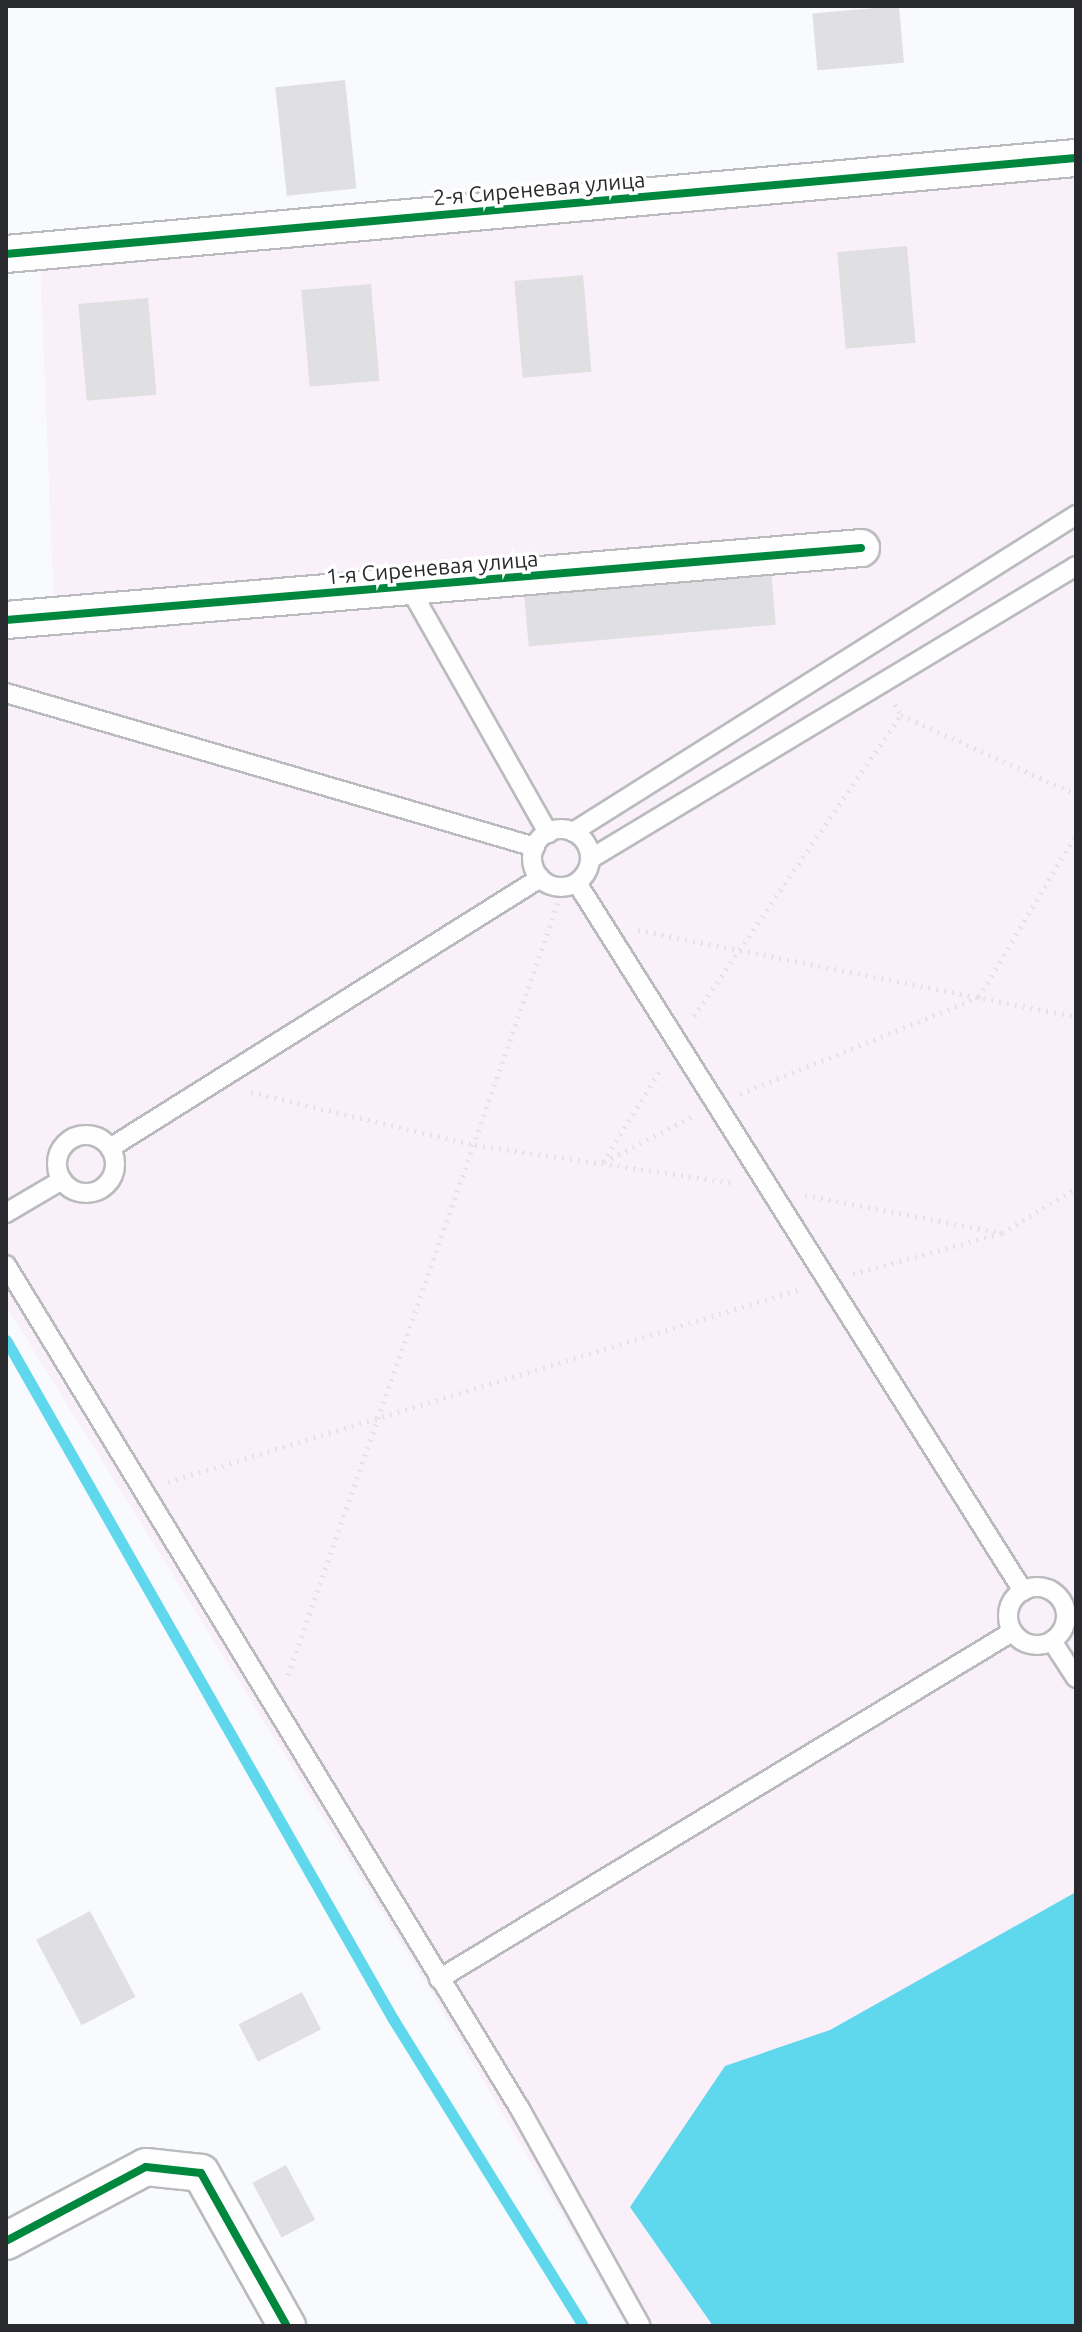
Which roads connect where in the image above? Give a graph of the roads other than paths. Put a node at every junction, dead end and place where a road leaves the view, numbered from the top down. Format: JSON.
{"nodes":[{"id":1,"x":1076,"y":158,"type":"edge"},
{"id":2,"x":6,"y":254,"type":"edge"},
{"id":3,"x":1076,"y":515,"type":"edge"},
{"id":4,"x":861,"y":548,"type":"dead end"},
{"id":5,"x":1076,"y":566,"type":"edge"},
{"id":6,"x":409,"y":587,"type":"junction"},
{"id":7,"x":6,"y":620,"type":"edge"},
{"id":8,"x":6,"y":693,"type":"edge"},
{"id":9,"x":573,"y":832,"type":"junction"},
{"id":10,"x":548,"y":833,"type":"junction"},
{"id":11,"x":535,"y":847,"type":"junction"},
{"id":12,"x":590,"y":859,"type":"junction"},
{"id":13,"x":540,"y":878,"type":"junction"},
{"id":14,"x":570,"y":885,"type":"junction"},
{"id":15,"x":110,"y":1148,"type":"junction"},
{"id":16,"x":62,"y":1180,"type":"junction"},
{"id":17,"x":6,"y":1213,"type":"edge"},
{"id":18,"x":6,"y":1265,"type":"edge"},
{"id":19,"x":1023,"y":1591,"type":"junction"},
{"id":20,"x":1068,"y":1595,"type":"edge"},
{"id":21,"x":1012,"y":1632,"type":"junction"},
{"id":22,"x":1052,"y":1641,"type":"junction"},
{"id":23,"x":1076,"y":1678,"type":"edge"},
{"id":24,"x":439,"y":1979,"type":"junction"},
{"id":25,"x":6,"y":2241,"type":"edge"},
{"id":26,"x":287,"y":2326,"type":"edge"},
{"id":27,"x":641,"y":2326,"type":"edge"}],
"edges":[{"from":1,"to":2,"type":"street","name":"2-я Сиреневая улица"},
{"from":3,"to":9,"type":"lane"},
{"from":4,"to":6,"type":"street","name":"1-я Сиреневая улица"},
{"from":5,"to":12,"type":"lane"},
{"from":6,"to":7,"type":"street","name":"1-я Сиреневая улица"},
{"from":6,"to":10,"type":"lane"},
{"from":8,"to":11,"type":"lane"},
{"from":9,"to":10,"type":"lane"},
{"from":9,"to":12,"type":"lane"},
{"from":10,"to":11,"type":"lane"},
{"from":11,"to":13,"type":"lane"},
{"from":12,"to":14,"type":"lane"},
{"from":13,"to":14,"type":"lane"},
{"from":13,"to":15,"type":"lane"},
{"from":14,"to":19,"type":"lane"},
{"from":15,"to":16,"type":"lane"},
{"from":15,"to":16,"type":"lane"},
{"from":16,"to":17,"type":"lane"},
{"from":18,"to":24,"type":"lane"},
{"from":19,"to":20,"type":"lane"},
{"from":19,"to":21,"type":"lane"},
{"from":20,"to":22,"type":"lane"},
{"from":21,"to":22,"type":"lane"},
{"from":21,"to":24,"type":"lane"},
{"from":22,"to":23,"type":"lane"},
{"from":24,"to":27,"type":"lane"},
{"from":25,"to":26,"type":"street"}]}
